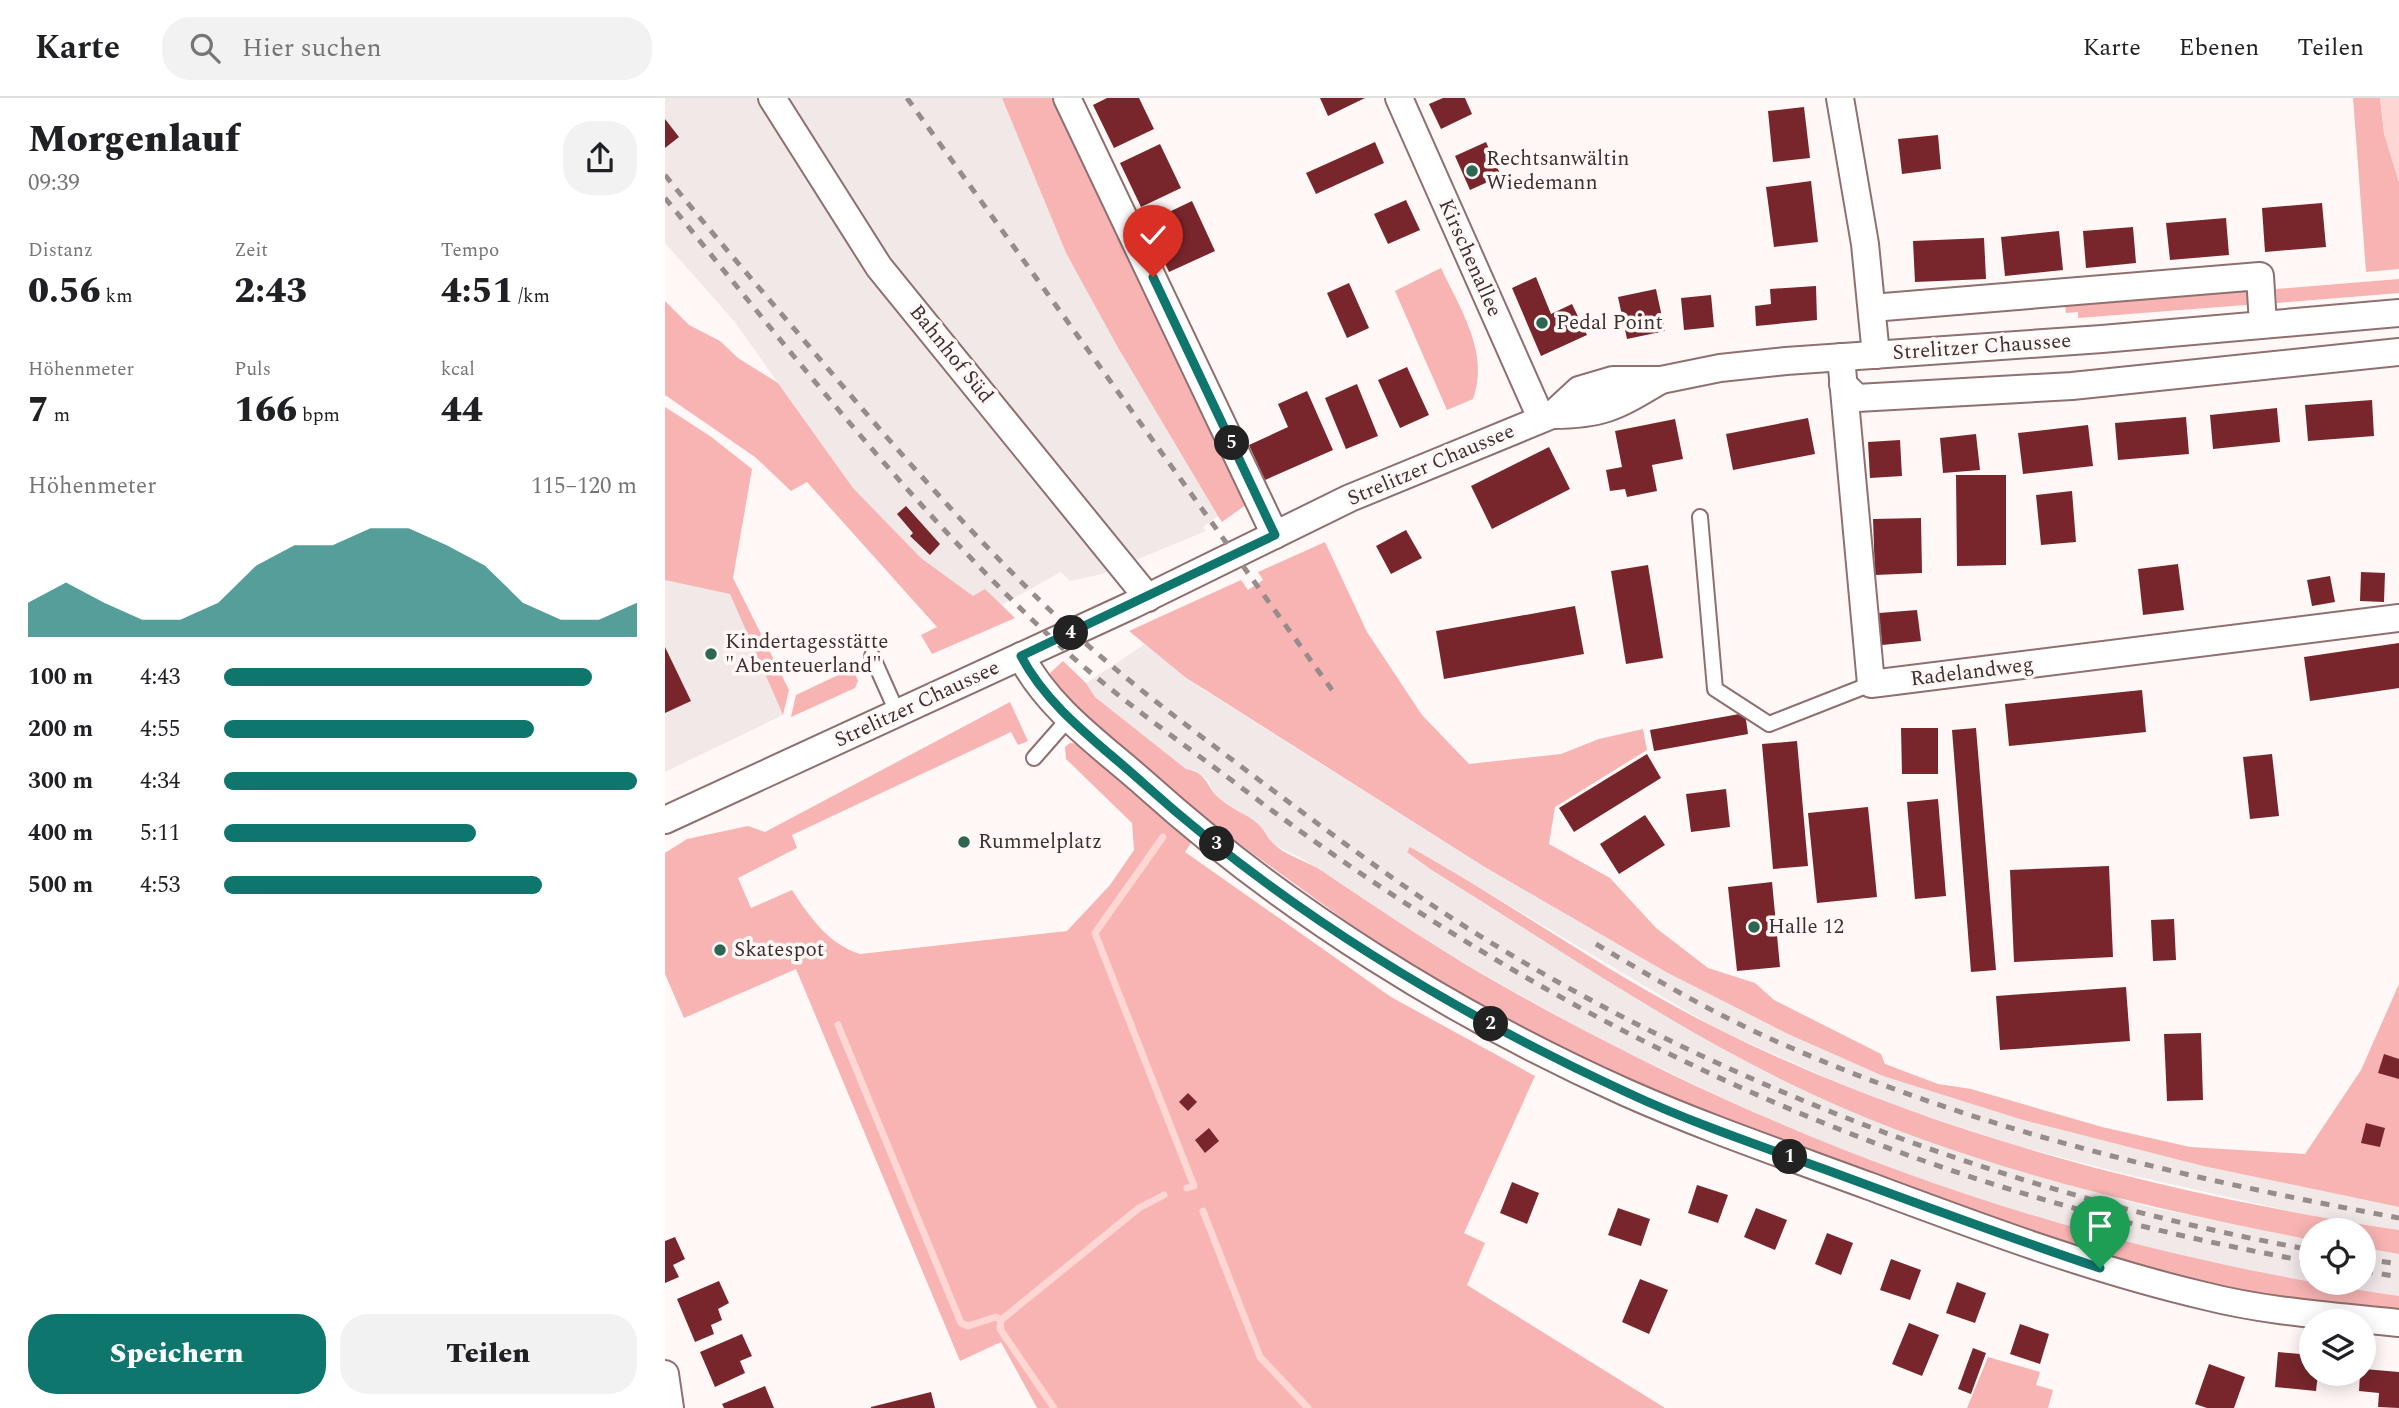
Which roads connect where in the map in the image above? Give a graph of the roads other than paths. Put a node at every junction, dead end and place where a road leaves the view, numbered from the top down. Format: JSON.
{"nodes":[{"id":1,"x":772,"y":98,"type":"edge"},
{"id":2,"x":1067,"y":98,"type":"edge"},
{"id":3,"x":1399,"y":98,"type":"edge"},
{"id":4,"x":1840,"y":98,"type":"edge"},
{"id":5,"x":1872,"y":308,"type":"junction"},
{"id":6,"x":2399,"y":313,"type":"edge"},
{"id":7,"x":2263,"y":324,"type":"junction"},
{"id":8,"x":2399,"y":352,"type":"edge"},
{"id":9,"x":1876,"y":355,"type":"junction"},
{"id":10,"x":1841,"y":357,"type":"junction"},
{"id":11,"x":1843,"y":384,"type":"junction"},
{"id":12,"x":1547,"y":416,"type":"junction"},
{"id":13,"x":1700,"y":517,"type":"dead end"},
{"id":14,"x":1275,"y":535,"type":"junction"},
{"id":15,"x":1148,"y":598,"type":"junction"},
{"id":16,"x":2399,"y":618,"type":"edge"},
{"id":17,"x":872,"y":656,"type":"dead end"},
{"id":18,"x":1021,"y":656,"type":"junction"},
{"id":19,"x":1871,"y":684,"type":"junction"},
{"id":20,"x":897,"y":712,"type":"junction"},
{"id":21,"x":1070,"y":717,"type":"junction"},
{"id":22,"x":1034,"y":758,"type":"dead end"},
{"id":23,"x":665,"y":820,"type":"edge"},
{"id":24,"x":2399,"y":1323,"type":"edge"},
{"id":25,"x":665,"y":1374,"type":"edge"},
{"id":26,"x":670,"y":1408,"type":"edge"}],
"edges":[{"from":1,"to":15,"type":"street","name":"Bahnhof Süd"},
{"from":2,"to":14,"type":"street"},
{"from":3,"to":12,"type":"street","name":"Kirschenallee"},
{"from":4,"to":5,"type":"street"},
{"from":5,"to":7,"type":"street"},
{"from":5,"to":9,"type":"street"},
{"from":6,"to":7,"type":"street","name":"Strelitzer Chaussee"},
{"from":7,"to":9,"type":"street","name":"Strelitzer Chaussee"},
{"from":8,"to":11,"type":"street","name":"Strelitzer Chaussee"},
{"from":9,"to":10,"type":"street","name":"Strelitzer Chaussee"},
{"from":10,"to":11,"type":"street"},
{"from":10,"to":12,"type":"street","name":"Strelitzer Chaussee"},
{"from":11,"to":19,"type":"street"},
{"from":12,"to":14,"type":"street","name":"Strelitzer Chaussee"},
{"from":13,"to":19,"type":"lane"},
{"from":14,"to":15,"type":"street","name":"Strelitzer Chaussee"},
{"from":15,"to":18,"type":"street","name":"Strelitzer Chaussee"},
{"from":16,"to":19,"type":"street","name":"Radelandweg"},
{"from":17,"to":20,"type":"lane"},
{"from":18,"to":20,"type":"street","name":"Strelitzer Chaussee"},
{"from":18,"to":21,"type":"street"},
{"from":20,"to":23,"type":"street","name":"Strelitzer Chaussee"},
{"from":21,"to":22,"type":"lane"},
{"from":21,"to":24,"type":"street"},
{"from":25,"to":26,"type":"street"}]}
